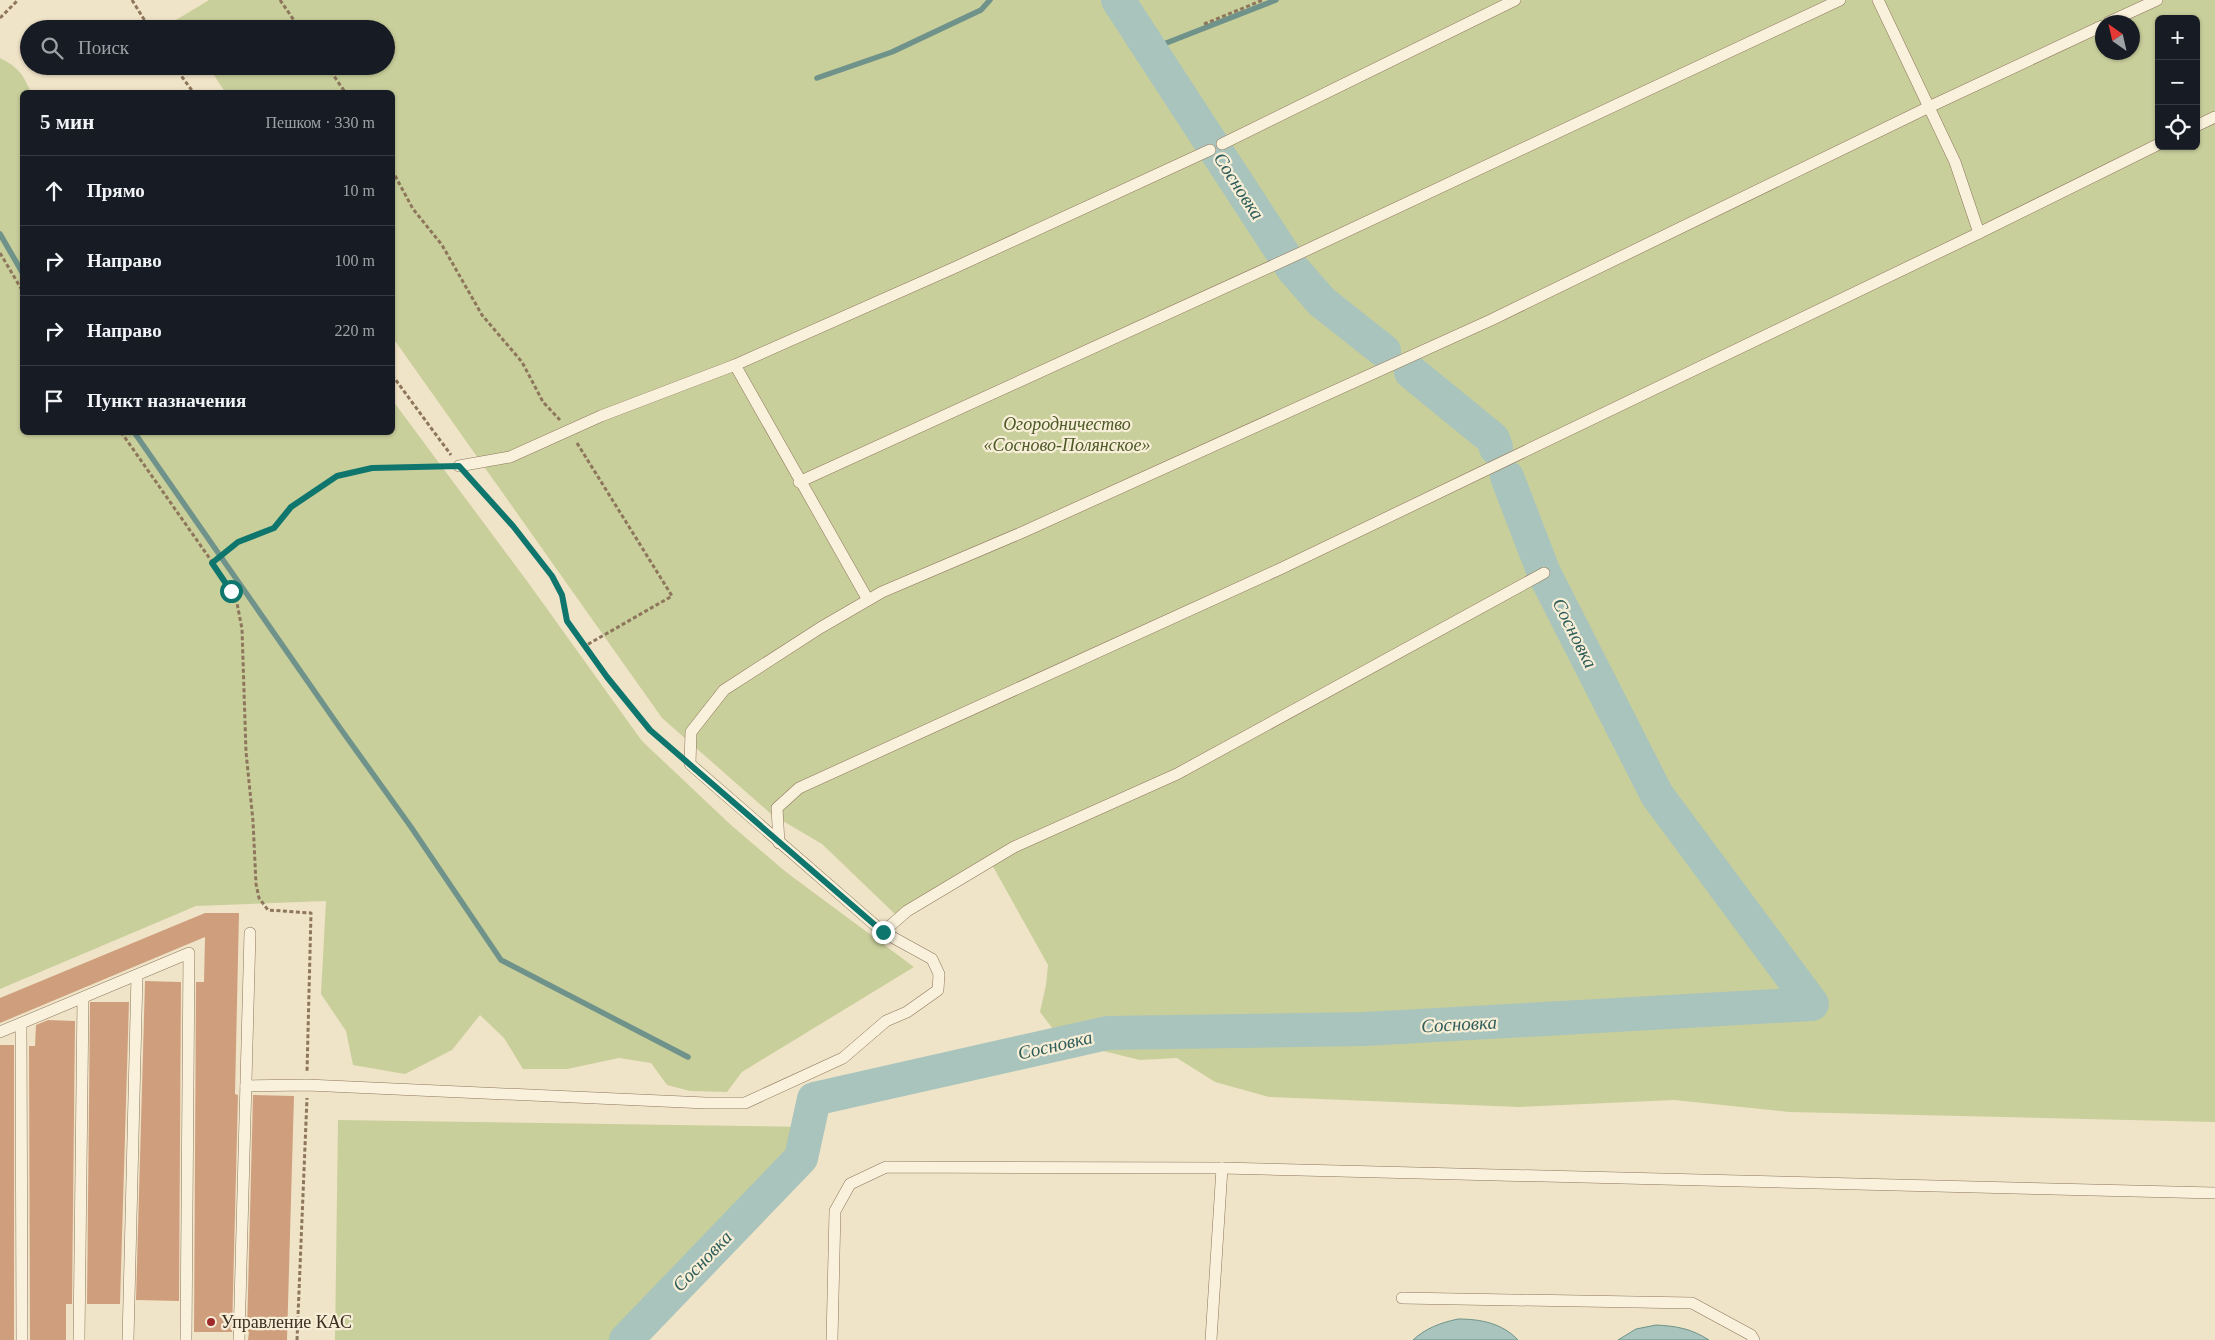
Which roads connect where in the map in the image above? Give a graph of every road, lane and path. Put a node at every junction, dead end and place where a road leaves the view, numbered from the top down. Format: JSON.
{"nodes":[{"id":1,"x":18,"y":0,"type":"edge"},
{"id":2,"x":132,"y":0,"type":"edge"},
{"id":3,"x":280,"y":0,"type":"edge"},
{"id":4,"x":1264,"y":0,"type":"edge"},
{"id":5,"x":1515,"y":0,"type":"edge"},
{"id":6,"x":1840,"y":0,"type":"edge"},
{"id":7,"x":1878,"y":0,"type":"edge"},
{"id":8,"x":2157,"y":0,"type":"edge"},
{"id":9,"x":2124,"y":15,"type":"edge"},
{"id":10,"x":0,"y":18,"type":"edge"},
{"id":11,"x":144,"y":20,"type":"edge"},
{"id":12,"x":294,"y":20,"type":"edge"},
{"id":13,"x":1204,"y":24,"type":"dead end"},
{"id":14,"x":2095,"y":29,"type":"edge"},
{"id":15,"x":181,"y":75,"type":"edge"},
{"id":16,"x":333,"y":75,"type":"edge"},
{"id":17,"x":192,"y":90,"type":"edge"},
{"id":18,"x":344,"y":90,"type":"edge"},
{"id":19,"x":1929,"y":107,"type":"junction"},
{"id":20,"x":2215,"y":117,"type":"edge"},
{"id":21,"x":2200,"y":124,"type":"edge"},
{"id":22,"x":1222,"y":144,"type":"dead end"},
{"id":23,"x":2155,"y":146,"type":"edge"},
{"id":24,"x":1210,"y":150,"type":"dead end"},
{"id":25,"x":1980,"y":233,"type":"junction"},
{"id":26,"x":0,"y":253,"type":"edge"},
{"id":27,"x":20,"y":287,"type":"edge"},
{"id":28,"x":734,"y":365,"type":"junction"},
{"id":29,"x":395,"y":378,"type":"edge"},
{"id":30,"x":123,"y":435,"type":"edge"},
{"id":31,"x":459,"y":466,"type":"junction"},
{"id":32,"x":799,"y":482,"type":"junction"},
{"id":33,"x":212,"y":563,"type":"junction"},
{"id":34,"x":1544,"y":573,"type":"dead end"},
{"id":35,"x":868,"y":600,"type":"junction"},
{"id":36,"x":690,"y":764,"type":"junction"},
{"id":37,"x":779,"y":843,"type":"junction"},
{"id":38,"x":883,"y":932,"type":"junction"},
{"id":39,"x":250,"y":933,"type":"dead end"},
{"id":40,"x":136,"y":975,"type":"junction"},
{"id":41,"x":83,"y":998,"type":"junction"},
{"id":42,"x":20,"y":1024,"type":"junction"},
{"id":43,"x":0,"y":1032,"type":"edge"},
{"id":44,"x":307,"y":1085,"type":"junction"},
{"id":45,"x":246,"y":1086,"type":"junction"},
{"id":46,"x":1222,"y":1168,"type":"junction"},
{"id":47,"x":2215,"y":1193,"type":"edge"},
{"id":48,"x":1402,"y":1298,"type":"dead end"},
{"id":49,"x":22,"y":1340,"type":"edge"},
{"id":50,"x":79,"y":1340,"type":"edge"},
{"id":51,"x":128,"y":1340,"type":"edge"},
{"id":52,"x":186,"y":1340,"type":"edge"},
{"id":53,"x":239,"y":1340,"type":"edge"},
{"id":54,"x":296,"y":1340,"type":"edge"},
{"id":55,"x":832,"y":1340,"type":"edge"},
{"id":56,"x":1211,"y":1340,"type":"edge"},
{"id":57,"x":1754,"y":1340,"type":"edge"}],
"edges":[{"from":1,"to":10,"type":"path"},
{"from":2,"to":11,"type":"path"},
{"from":3,"to":12,"type":"path"},
{"from":4,"to":13,"type":"path"},
{"from":5,"to":22,"type":"lane"},
{"from":6,"to":32,"type":"lane"},
{"from":7,"to":19,"type":"lane"},
{"from":8,"to":9,"type":"lane"},
{"from":14,"to":19,"type":"lane"},
{"from":15,"to":17,"type":"path"},
{"from":16,"to":18,"type":"path"},
{"from":19,"to":25,"type":"lane"},
{"from":19,"to":35,"type":"lane"},
{"from":20,"to":21,"type":"lane"},
{"from":23,"to":25,"type":"lane"},
{"from":24,"to":28,"type":"lane"},
{"from":25,"to":37,"type":"lane"},
{"from":26,"to":27,"type":"path"},
{"from":28,"to":31,"type":"lane"},
{"from":28,"to":32,"type":"lane"},
{"from":29,"to":31,"type":"path"},
{"from":30,"to":33,"type":"path"},
{"from":31,"to":33,"type":"path"},
{"from":31,"to":36,"type":"path"},
{"from":32,"to":35,"type":"lane"},
{"from":33,"to":44,"type":"path"},
{"from":34,"to":38,"type":"lane"},
{"from":35,"to":36,"type":"lane"},
{"from":36,"to":37,"type":"lane"},
{"from":37,"to":38,"type":"lane"},
{"from":38,"to":44,"type":"lane"},
{"from":39,"to":45,"type":"lane"},
{"from":40,"to":41,"type":"lane"},
{"from":40,"to":51,"type":"lane"},
{"from":40,"to":52,"type":"lane"},
{"from":41,"to":42,"type":"lane"},
{"from":41,"to":50,"type":"lane"},
{"from":42,"to":43,"type":"lane"},
{"from":42,"to":49,"type":"lane"},
{"from":44,"to":45,"type":"lane"},
{"from":44,"to":54,"type":"path"},
{"from":45,"to":53,"type":"lane"},
{"from":46,"to":47,"type":"lane"},
{"from":46,"to":55,"type":"lane"},
{"from":46,"to":56,"type":"lane"},
{"from":48,"to":57,"type":"lane"}]}
